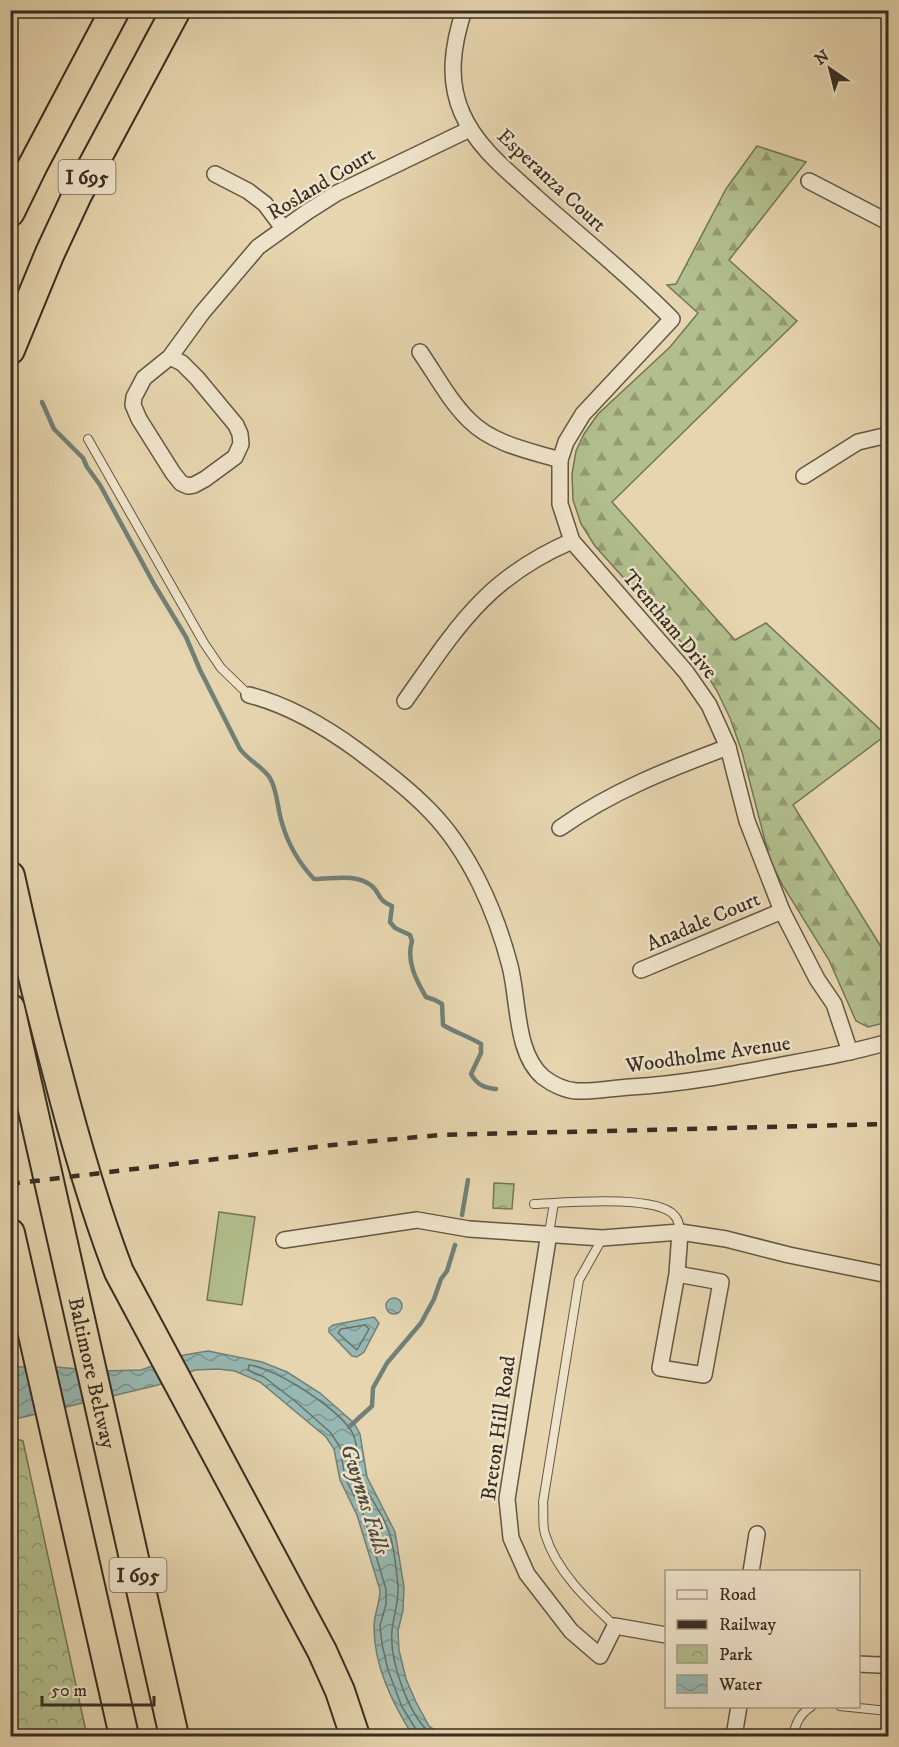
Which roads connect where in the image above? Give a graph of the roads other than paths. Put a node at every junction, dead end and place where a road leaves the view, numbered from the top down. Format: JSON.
{"nodes":[{"id":1,"x":115,"y":10,"type":"edge"},
{"id":2,"x":176,"y":10,"type":"edge"},
{"id":3,"x":464,"y":10,"type":"edge"},
{"id":4,"x":470,"y":129,"type":"junction"},
{"id":5,"x":215,"y":174,"type":"dead end"},
{"id":6,"x":809,"y":182,"type":"dead end"},
{"id":7,"x":10,"y":212,"type":"edge"},
{"id":8,"x":888,"y":222,"type":"edge"},
{"id":9,"x":284,"y":228,"type":"junction"},
{"id":10,"x":672,"y":319,"type":"joint"},
{"id":11,"x":10,"y":351,"type":"edge"},
{"id":12,"x":420,"y":352,"type":"dead end"},
{"id":13,"x":170,"y":357,"type":"junction"},
{"id":14,"x":888,"y":435,"type":"edge"},
{"id":15,"x":88,"y":439,"type":"dead end"},
{"id":16,"x":560,"y":460,"type":"junction"},
{"id":17,"x":804,"y":476,"type":"dead end"},
{"id":18,"x":572,"y":541,"type":"junction"},
{"id":19,"x":249,"y":695,"type":"joint"},
{"id":20,"x":405,"y":701,"type":"dead end"},
{"id":21,"x":728,"y":747,"type":"junction"},
{"id":22,"x":560,"y":828,"type":"dead end"},
{"id":23,"x":10,"y":876,"type":"edge"},
{"id":24,"x":782,"y":911,"type":"junction"},
{"id":25,"x":641,"y":970,"type":"dead end"},
{"id":26,"x":10,"y":1008,"type":"edge"},
{"id":27,"x":888,"y":1042,"type":"edge"},
{"id":28,"x":850,"y":1052,"type":"junction"},
{"id":29,"x":554,"y":1203,"type":"junction"},
{"id":30,"x":534,"y":1204,"type":"dead end"},
{"id":31,"x":680,"y":1232,"type":"junction"},
{"id":32,"x":10,"y":1233,"type":"edge"},
{"id":33,"x":549,"y":1233,"type":"junction"},
{"id":34,"x":602,"y":1238,"type":"junction"},
{"id":35,"x":284,"y":1240,"type":"dead end"},
{"id":36,"x":677,"y":1274,"type":"junction"},
{"id":37,"x":888,"y":1275,"type":"edge"},
{"id":38,"x":757,"y":1534,"type":"dead end"},
{"id":39,"x":751,"y":1570,"type":"edge"},
{"id":40,"x":615,"y":1626,"type":"junction"},
{"id":41,"x":665,"y":1635,"type":"edge"},
{"id":42,"x":888,"y":1663,"type":"edge"},
{"id":43,"x":860,"y":1664,"type":"edge"},
{"id":44,"x":740,"y":1708,"type":"edge"},
{"id":45,"x":810,"y":1708,"type":"edge"},
{"id":46,"x":852,"y":1708,"type":"edge"},
{"id":47,"x":888,"y":1711,"type":"edge"},
{"id":48,"x":124,"y":1737,"type":"edge"},
{"id":49,"x":174,"y":1737,"type":"edge"},
{"id":50,"x":356,"y":1737,"type":"edge"},
{"id":51,"x":734,"y":1737,"type":"edge"},
{"id":52,"x":793,"y":1737,"type":"edge"}],
"edges":[{"from":1,"to":7,"type":"highway","number":"I 695"},
{"from":2,"to":11,"type":"highway","number":"I 695"},
{"from":3,"to":4,"type":"street","name":"Esperanza Court"},
{"from":4,"to":9,"type":"street","name":"Rosland Court"},
{"from":4,"to":10,"type":"street","name":"Esperanza Court"},
{"from":5,"to":9,"type":"street"},
{"from":6,"to":8,"type":"street"},
{"from":9,"to":13,"type":"street","name":"Rosland Court"},
{"from":10,"to":16,"type":"street","name":"Trentham Drive"},
{"from":12,"to":16,"type":"street"},
{"from":13,"to":13,"type":"street","name":"Rosland Court"},
{"from":14,"to":17,"type":"street"},
{"from":15,"to":19,"type":"lane"},
{"from":16,"to":18,"type":"street","name":"Trentham Drive"},
{"from":18,"to":20,"type":"street"},
{"from":18,"to":21,"type":"street","name":"Trentham Drive"},
{"from":19,"to":28,"type":"street","name":"Woodholme Avenue"},
{"from":21,"to":22,"type":"street"},
{"from":21,"to":24,"type":"street","name":"Trentham Drive"},
{"from":23,"to":50,"type":"highway"},
{"from":24,"to":25,"type":"street","name":"Anadale Court"},
{"from":24,"to":28,"type":"street","name":"Trentham Drive"},
{"from":26,"to":49,"type":"highway","name":"Baltimore Beltway","number":"I 695"},
{"from":27,"to":28,"type":"street","name":"Woodholme Avenue"},
{"from":29,"to":30,"type":"lane"},
{"from":29,"to":31,"type":"lane"},
{"from":29,"to":33,"type":"lane"},
{"from":31,"to":34,"type":"street"},
{"from":31,"to":36,"type":"street"},
{"from":31,"to":37,"type":"street"},
{"from":32,"to":48,"type":"highway","number":"I 695"},
{"from":33,"to":34,"type":"street"},
{"from":33,"to":35,"type":"street"},
{"from":33,"to":40,"type":"street","name":"Breton Hill Road"},
{"from":34,"to":40,"type":"lane"},
{"from":36,"to":36,"type":"street"},
{"from":38,"to":39,"type":"street"},
{"from":40,"to":41,"type":"street"},
{"from":42,"to":43,"type":"street"},
{"from":44,"to":51,"type":"street"},
{"from":45,"to":52,"type":"lane"},
{"from":46,"to":47,"type":"lane"}]}
